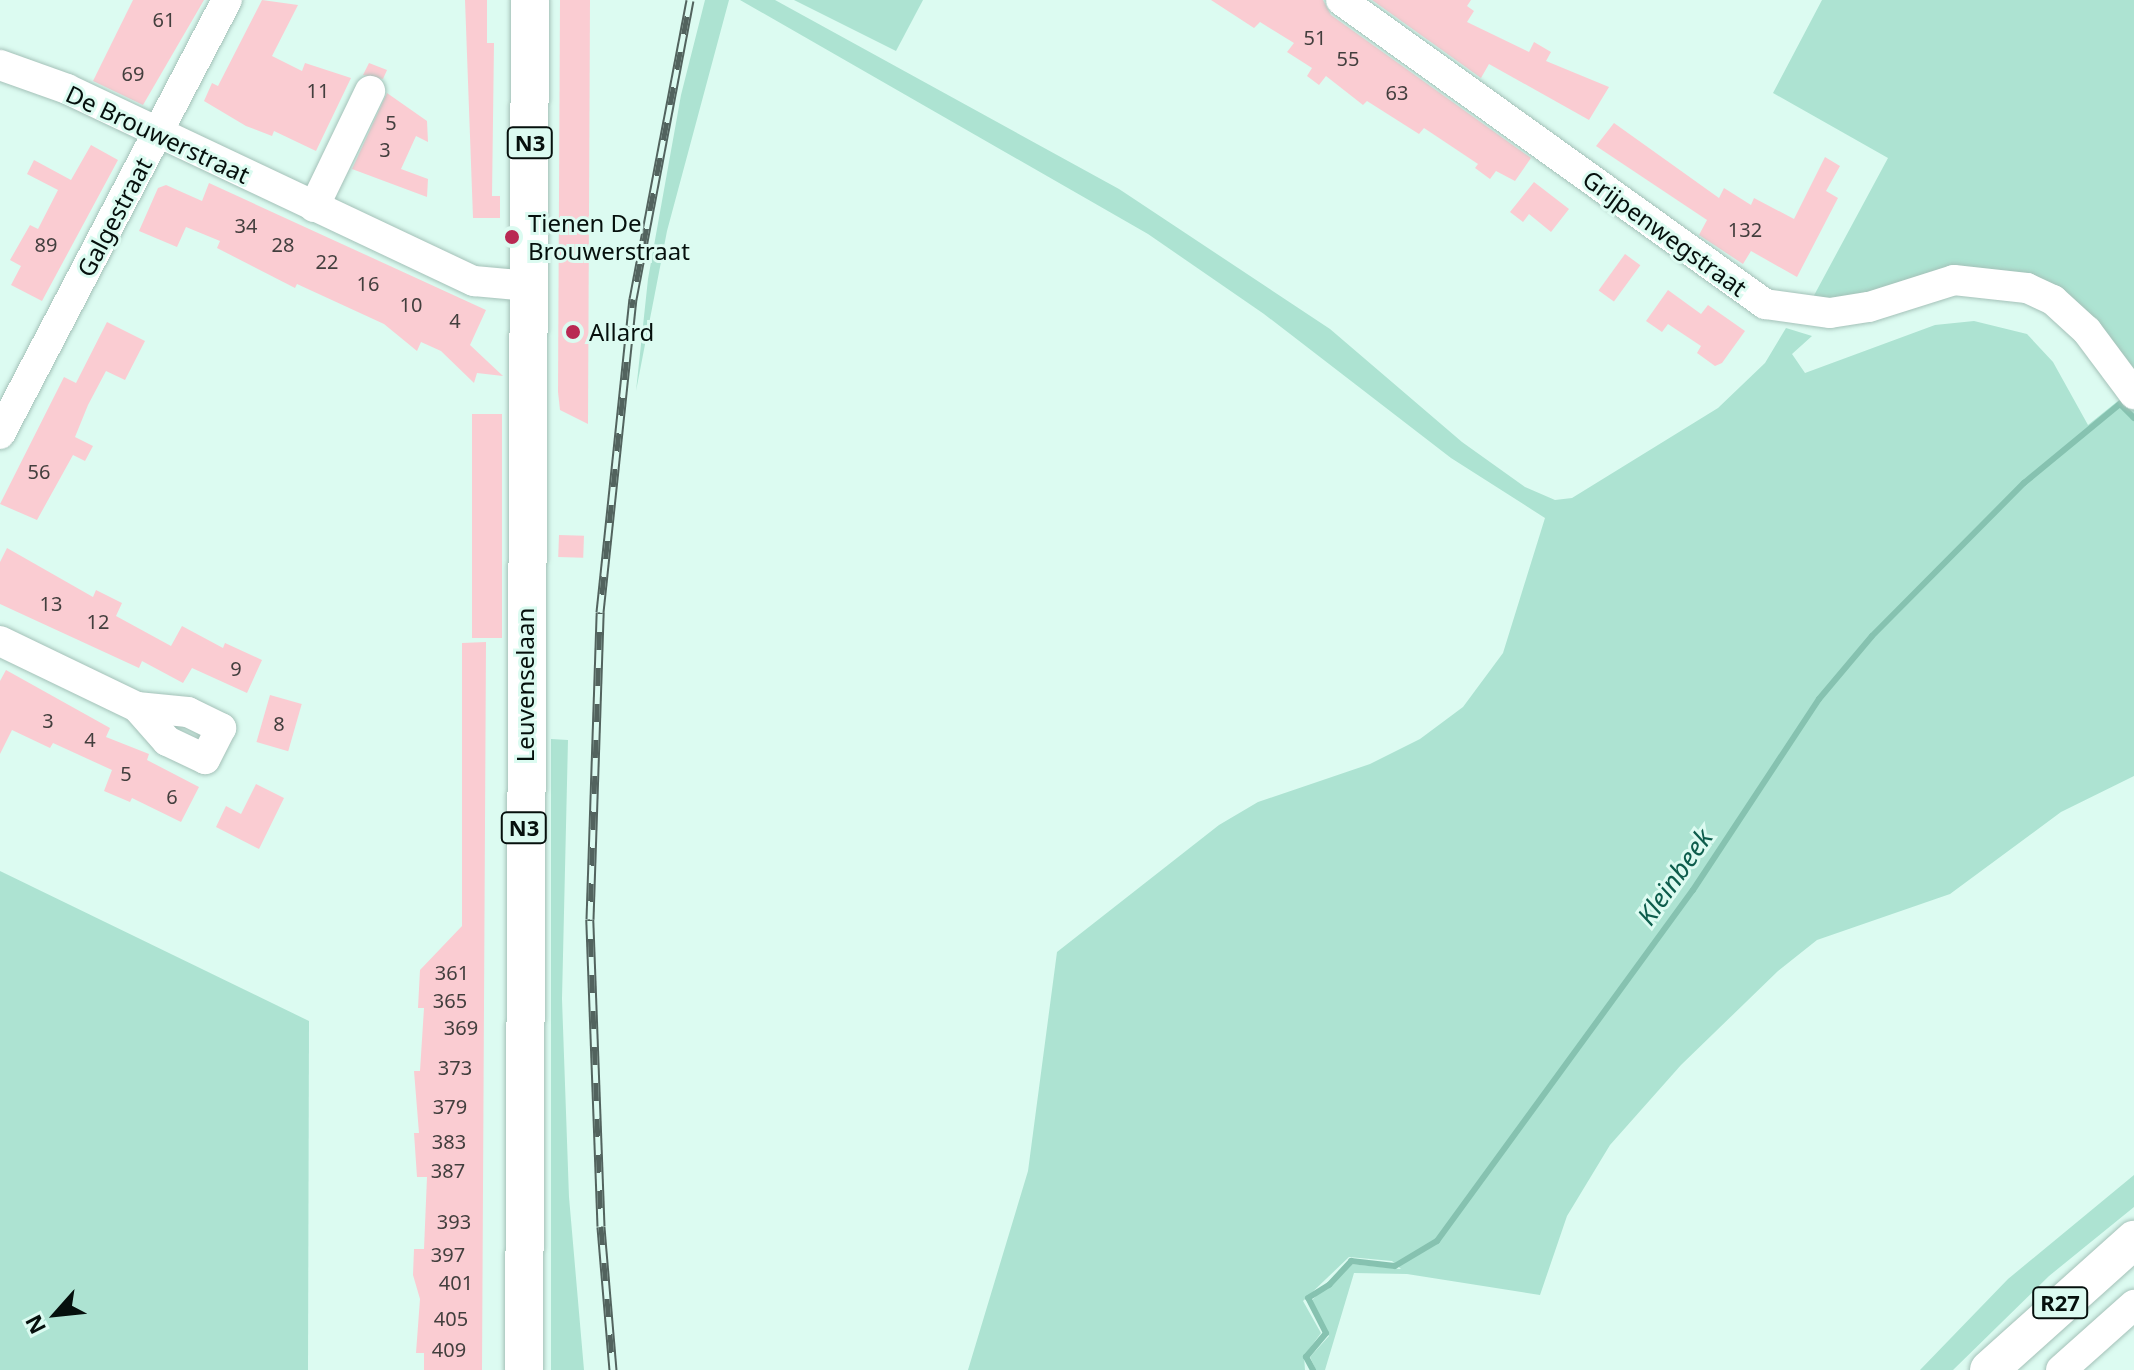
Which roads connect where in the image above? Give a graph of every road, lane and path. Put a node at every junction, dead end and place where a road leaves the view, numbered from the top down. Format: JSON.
{"nodes":[{"id":1,"x":227,"y":0,"type":"edge"},
{"id":2,"x":530,"y":0,"type":"edge"},
{"id":3,"x":1341,"y":0,"type":"edge"},
{"id":4,"x":0,"y":65,"type":"edge"},
{"id":5,"x":370,"y":91,"type":"dead end"},
{"id":6,"x":157,"y":134,"type":"junction"},
{"id":7,"x":314,"y":207,"type":"junction"},
{"id":8,"x":529,"y":286,"type":"junction"},
{"id":9,"x":2134,"y":394,"type":"edge"},
{"id":10,"x":0,"y":434,"type":"edge"},
{"id":11,"x":0,"y":641,"type":"edge"},
{"id":12,"x":137,"y":707,"type":"dead end"},
{"id":13,"x":2134,"y":1240,"type":"edge"},
{"id":14,"x":2134,"y":1305,"type":"edge"},
{"id":15,"x":524,"y":1370,"type":"edge"},
{"id":16,"x":1989,"y":1370,"type":"edge"},
{"id":17,"x":2061,"y":1370,"type":"edge"}],
"edges":[{"from":1,"to":6,"type":"street","name":"Galgestraat"},
{"from":2,"to":8,"type":"main road","name":"Leuvenselaan","number":"N3"},
{"from":3,"to":9,"type":"street","name":"Grijpenwegstraat"},
{"from":4,"to":6,"type":"street","name":"De Brouwerstraat"},
{"from":5,"to":7,"type":"street"},
{"from":6,"to":7,"type":"street","name":"De Brouwerstraat"},
{"from":6,"to":10,"type":"street","name":"Galgestraat"},
{"from":7,"to":8,"type":"street","name":"De Brouwerstraat"},
{"from":8,"to":15,"type":"main road","name":"Leuvenselaan","number":"N3"},
{"from":11,"to":12,"type":"street"},
{"from":13,"to":16,"type":"main road","number":"R27"},
{"from":14,"to":17,"type":"street"}]}
